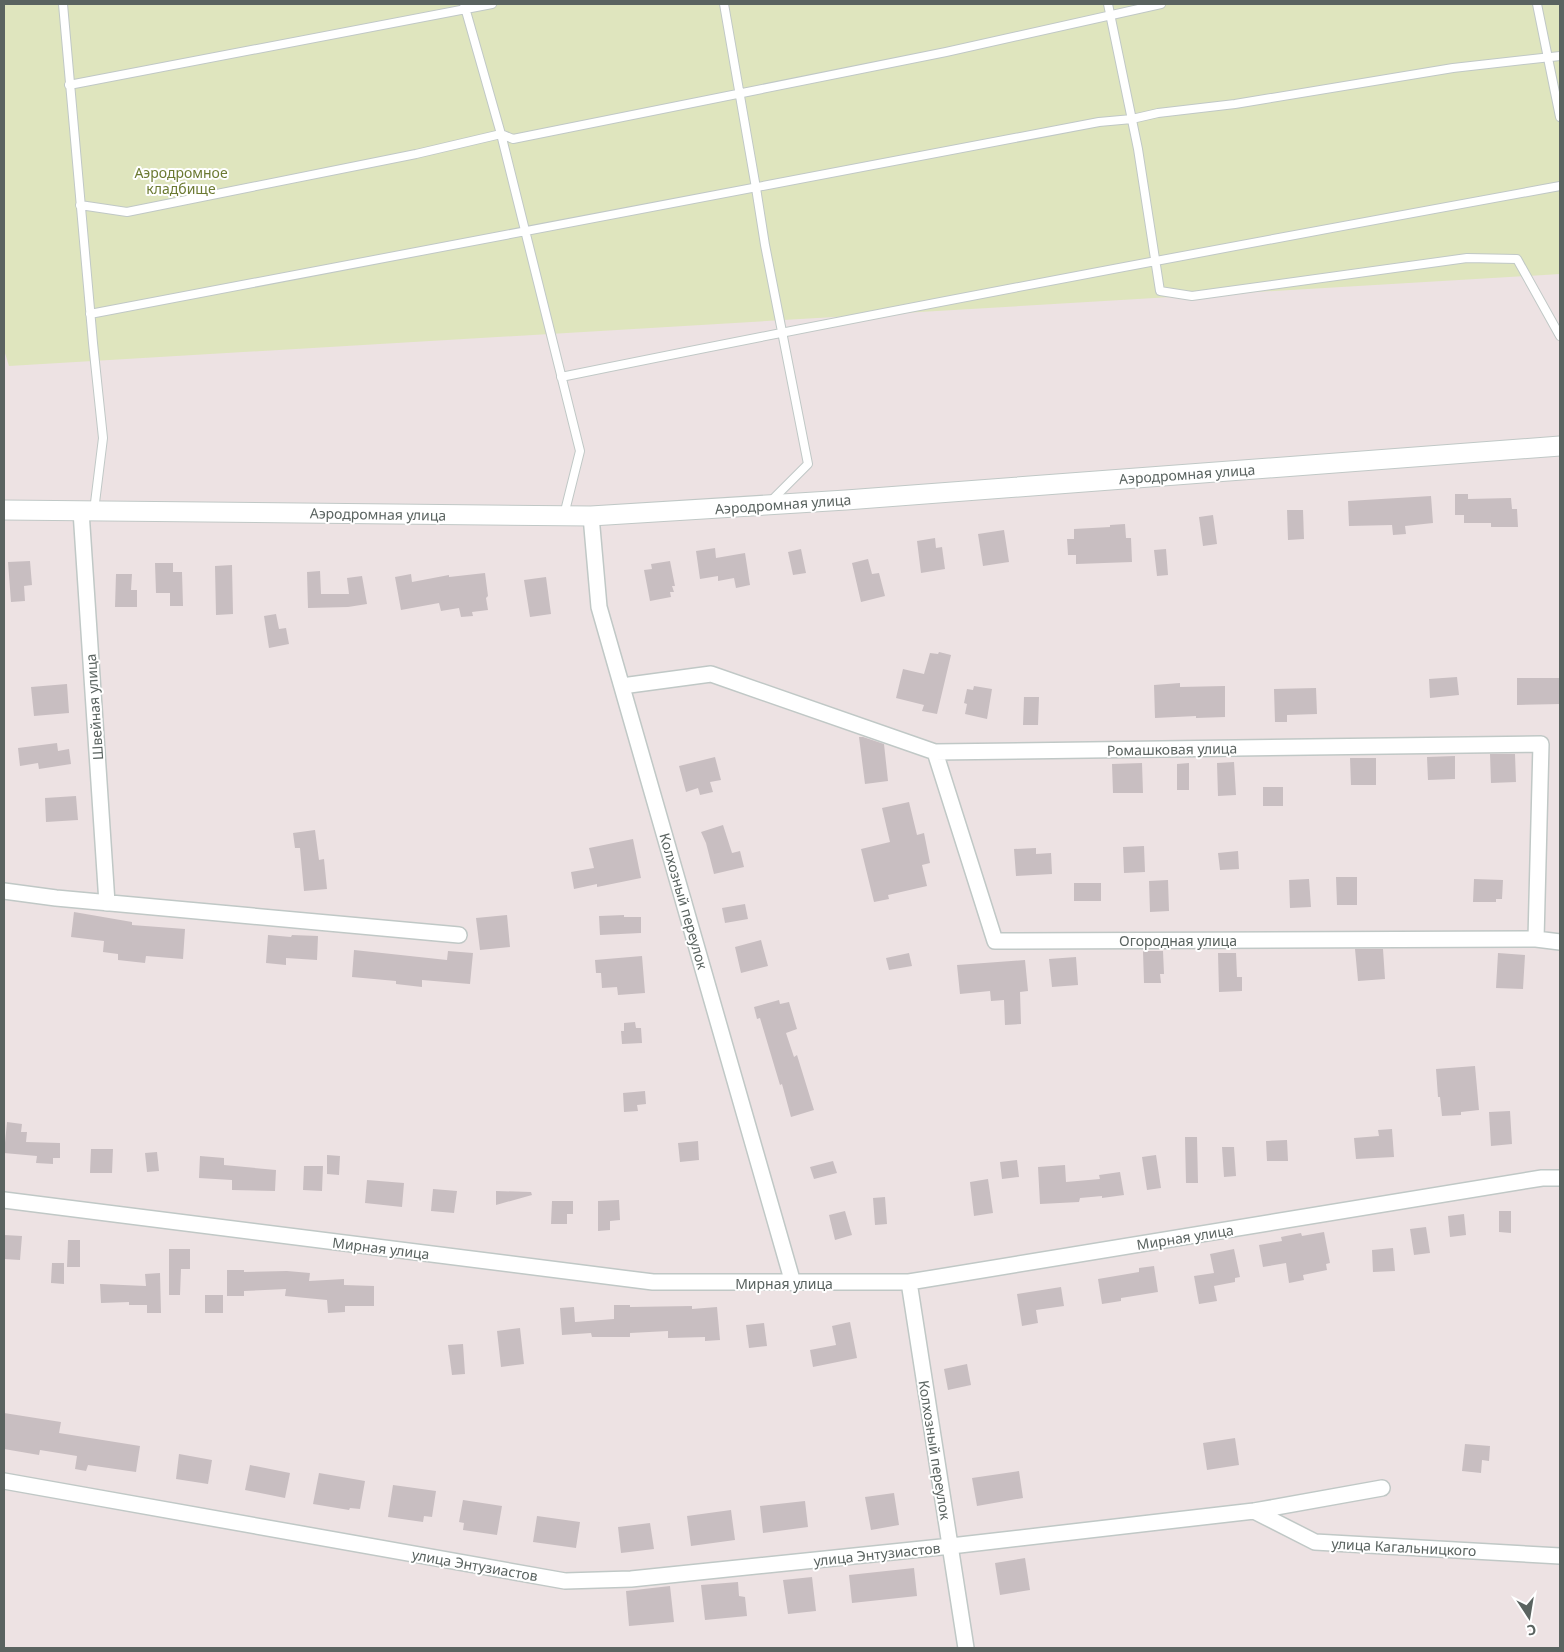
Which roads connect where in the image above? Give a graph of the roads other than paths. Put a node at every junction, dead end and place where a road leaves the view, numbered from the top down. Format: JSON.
{"nodes":[{"id":1,"x":62,"y":4,"type":"edge"},
{"id":2,"x":492,"y":4,"type":"edge"},
{"id":3,"x":724,"y":4,"type":"edge"},
{"id":4,"x":1108,"y":4,"type":"edge"},
{"id":5,"x":1161,"y":4,"type":"edge"},
{"id":6,"x":1537,"y":4,"type":"edge"},
{"id":7,"x":465,"y":6,"type":"edge"},
{"id":8,"x":1111,"y":16,"type":"junction"},
{"id":9,"x":1560,"y":56,"type":"edge"},
{"id":10,"x":1548,"y":58,"type":"junction"},
{"id":11,"x":69,"y":85,"type":"junction"},
{"id":12,"x":740,"y":93,"type":"junction"},
{"id":13,"x":1560,"y":117,"type":"edge"},
{"id":14,"x":1132,"y":119,"type":"junction"},
{"id":15,"x":500,"y":134,"type":"junction"},
{"id":16,"x":1560,"y":186,"type":"edge"},
{"id":17,"x":756,"y":188,"type":"junction"},
{"id":18,"x":80,"y":205,"type":"junction"},
{"id":19,"x":525,"y":231,"type":"junction"},
{"id":20,"x":1155,"y":260,"type":"junction"},
{"id":21,"x":90,"y":314,"type":"junction"},
{"id":22,"x":782,"y":332,"type":"junction"},
{"id":23,"x":1560,"y":336,"type":"edge"},
{"id":24,"x":561,"y":377,"type":"junction"},
{"id":25,"x":1560,"y":446,"type":"edge"},
{"id":26,"x":767,"y":505,"type":"junction"},
{"id":27,"x":4,"y":510,"type":"edge"},
{"id":28,"x":88,"y":511,"type":"junction"},
{"id":29,"x":564,"y":516,"type":"junction"},
{"id":30,"x":591,"y":516,"type":"junction"},
{"id":31,"x":622,"y":686,"type":"junction"},
{"id":32,"x":936,"y":752,"type":"junction"},
{"id":33,"x":4,"y":891,"type":"edge"},
{"id":34,"x":107,"y":902,"type":"junction"},
{"id":35,"x":459,"y":935,"type":"dead end"},
{"id":36,"x":1536,"y":939,"type":"junction"},
{"id":37,"x":1560,"y":942,"type":"edge"},
{"id":38,"x":1560,"y":1178,"type":"edge"},
{"id":39,"x":4,"y":1200,"type":"edge"},
{"id":40,"x":908,"y":1282,"type":"junction"},
{"id":41,"x":793,"y":1283,"type":"junction"},
{"id":42,"x":4,"y":1481,"type":"edge"},
{"id":43,"x":1382,"y":1488,"type":"dead end"},
{"id":44,"x":1254,"y":1511,"type":"junction"},
{"id":45,"x":951,"y":1546,"type":"junction"},
{"id":46,"x":1560,"y":1556,"type":"edge"},
{"id":47,"x":966,"y":1648,"type":"edge"}],
"edges":[{"from":1,"to":11,"type":"lane"},
{"from":2,"to":7,"type":"lane"},
{"from":3,"to":12,"type":"lane"},
{"from":4,"to":8,"type":"lane"},
{"from":5,"to":8,"type":"lane"},
{"from":6,"to":10,"type":"lane"},
{"from":7,"to":11,"type":"lane"},
{"from":7,"to":15,"type":"lane"},
{"from":8,"to":12,"type":"lane"},
{"from":8,"to":14,"type":"lane"},
{"from":9,"to":10,"type":"lane"},
{"from":10,"to":13,"type":"lane"},
{"from":10,"to":14,"type":"lane"},
{"from":11,"to":18,"type":"lane"},
{"from":12,"to":15,"type":"lane"},
{"from":12,"to":17,"type":"lane"},
{"from":14,"to":17,"type":"lane"},
{"from":14,"to":20,"type":"lane"},
{"from":15,"to":18,"type":"lane"},
{"from":15,"to":19,"type":"lane"},
{"from":16,"to":20,"type":"lane"},
{"from":17,"to":19,"type":"lane"},
{"from":17,"to":22,"type":"lane"},
{"from":18,"to":21,"type":"lane"},
{"from":19,"to":21,"type":"lane"},
{"from":19,"to":24,"type":"lane"},
{"from":20,"to":22,"type":"lane"},
{"from":20,"to":23,"type":"lane"},
{"from":21,"to":28,"type":"lane"},
{"from":22,"to":24,"type":"lane"},
{"from":22,"to":26,"type":"lane"},
{"from":24,"to":29,"type":"lane"},
{"from":25,"to":26,"type":"street","name":"Аэродромная улица"},
{"from":26,"to":30,"type":"street","name":"Аэродромная улица"},
{"from":27,"to":28,"type":"street","name":"Аэродромная улица"},
{"from":28,"to":29,"type":"street","name":"Аэродромная улица"},
{"from":28,"to":34,"type":"street","name":"Швейная улица"},
{"from":29,"to":30,"type":"street","name":"Аэродромная улица"},
{"from":30,"to":31,"type":"street","name":"Колхозный переулок"},
{"from":31,"to":32,"type":"street","name":"Ромашковая улица"},
{"from":31,"to":41,"type":"street","name":"Колхозный переулок"},
{"from":32,"to":36,"type":"street","name":"Огородная улица"},
{"from":32,"to":36,"type":"street","name":"Ромашковая улица"},
{"from":33,"to":34,"type":"street"},
{"from":34,"to":35,"type":"street"},
{"from":36,"to":37,"type":"street","name":"Огородная улица"},
{"from":38,"to":40,"type":"street","name":"Мирная улица"},
{"from":39,"to":41,"type":"street","name":"Мирная улица"},
{"from":40,"to":41,"type":"street","name":"Мирная улица"},
{"from":40,"to":45,"type":"street","name":"Колхозный переулок"},
{"from":42,"to":45,"type":"street","name":"улица Энтузиастов"},
{"from":43,"to":44,"type":"street"},
{"from":44,"to":45,"type":"street"},
{"from":44,"to":46,"type":"street","name":"улица Кагальницкого"},
{"from":45,"to":47,"type":"street","name":"Колхозный переулок"}]}
